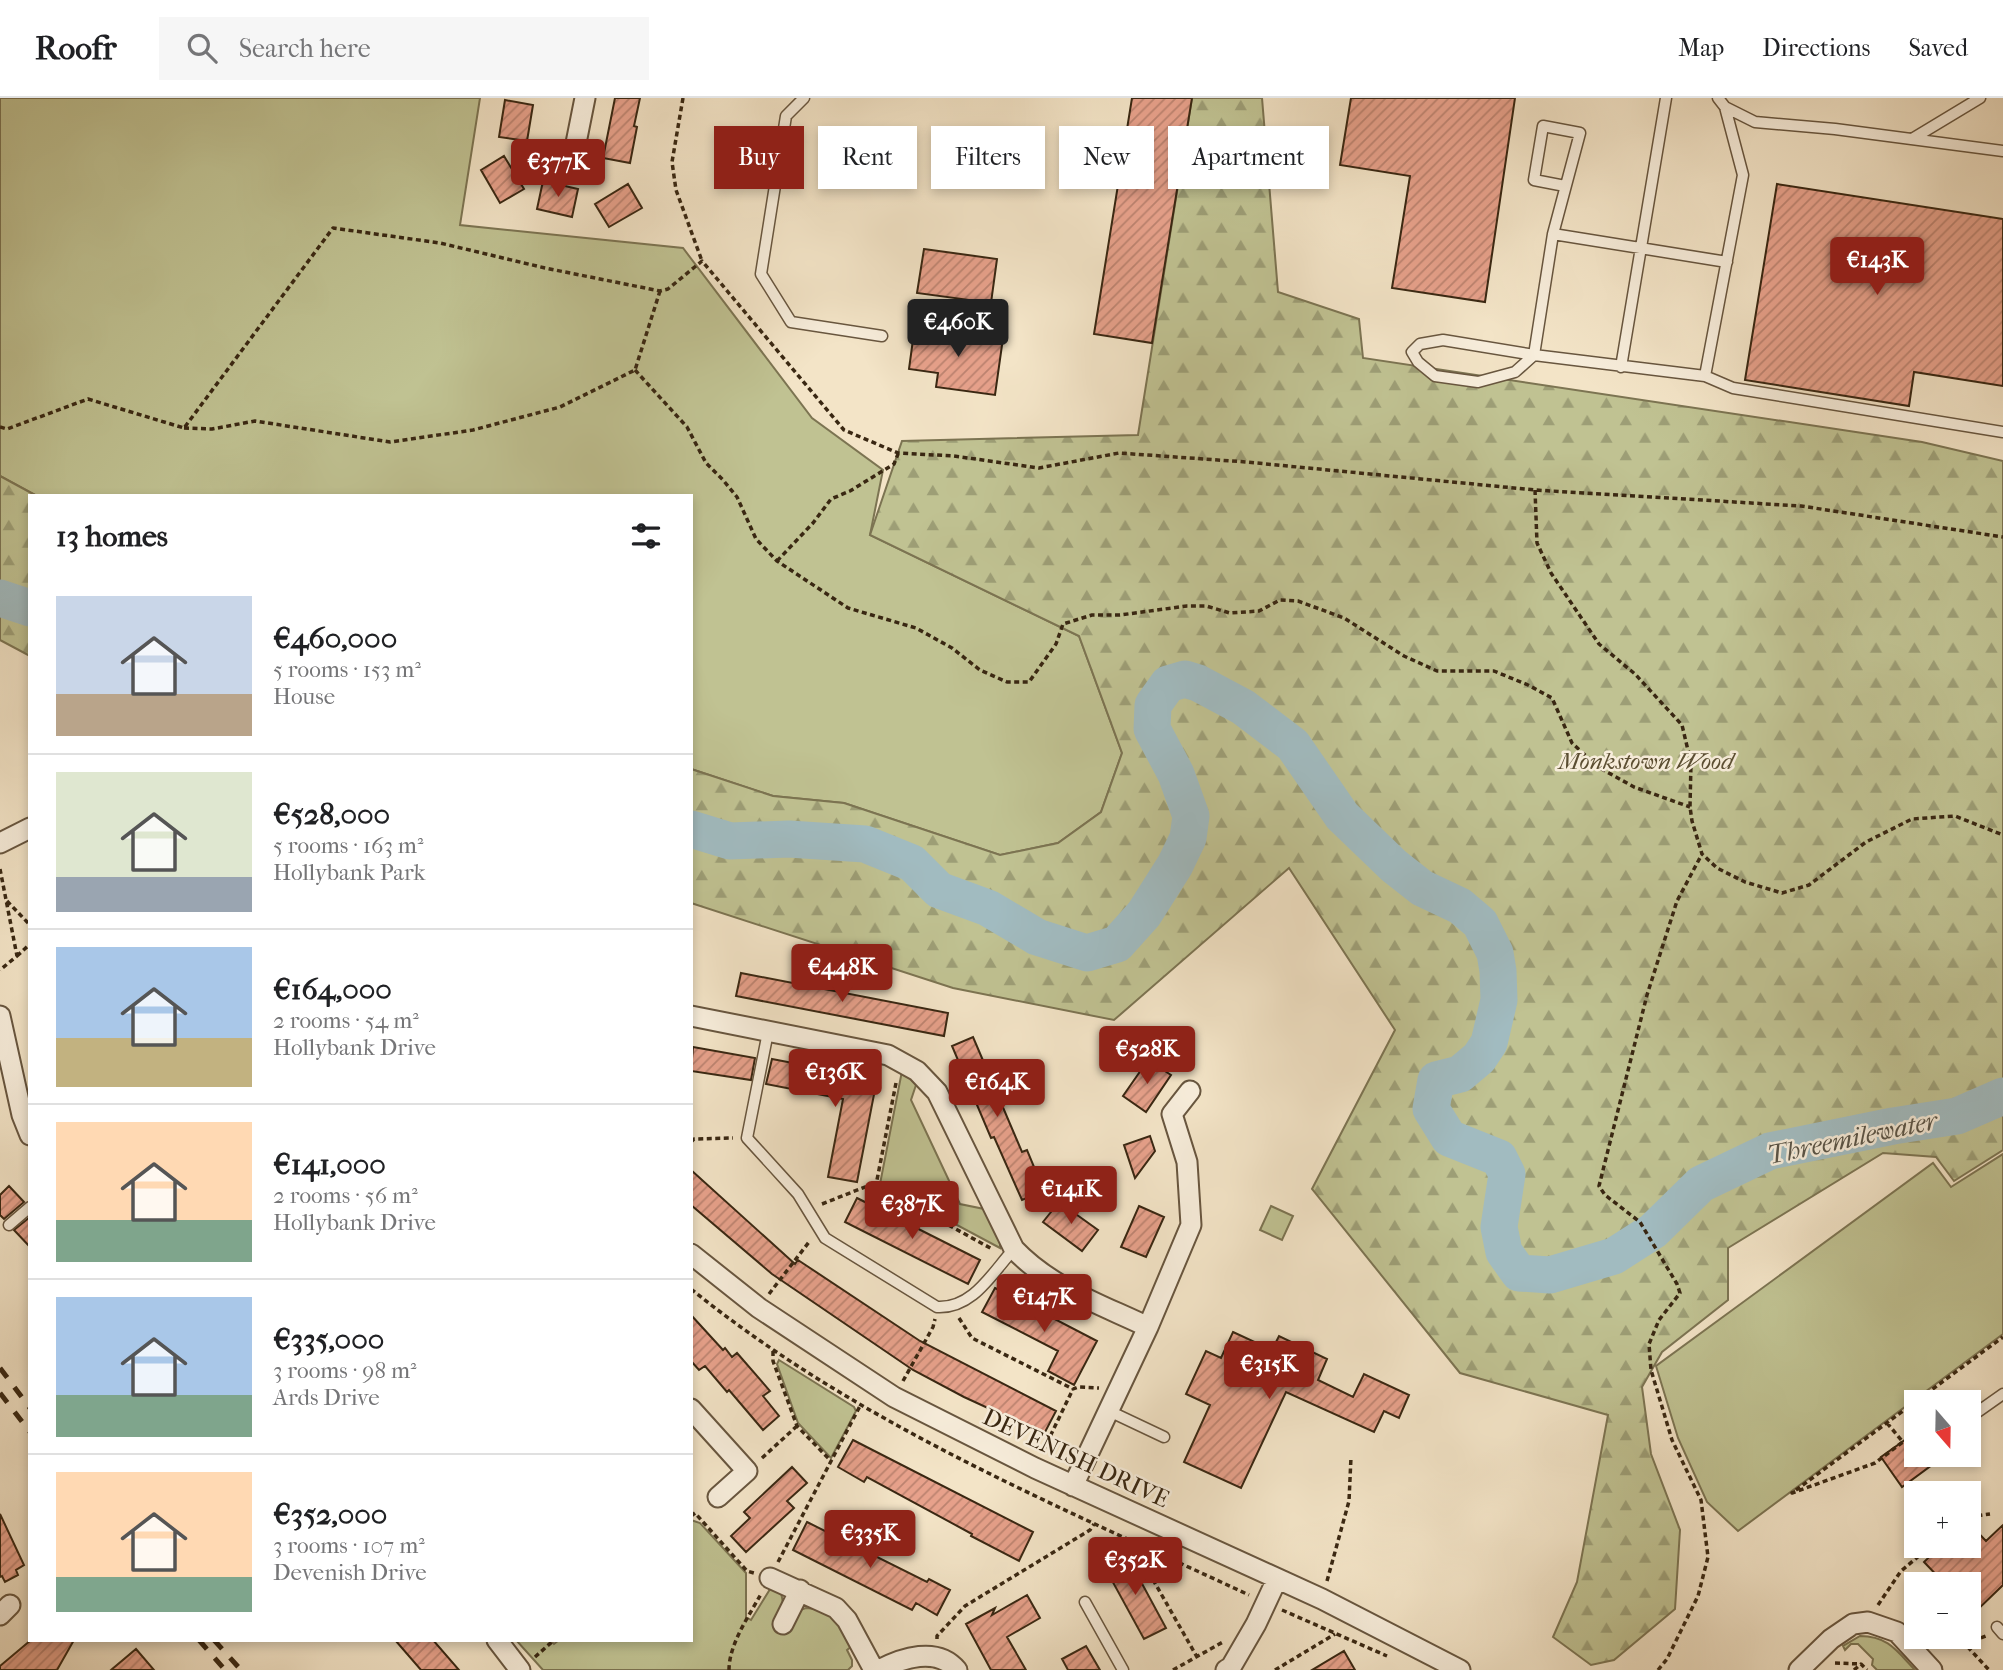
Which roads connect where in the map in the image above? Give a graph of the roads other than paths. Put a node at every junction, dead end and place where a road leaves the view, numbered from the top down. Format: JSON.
{"nodes":[{"id":1,"x":585,"y":98,"type":"edge"},
{"id":2,"x":804,"y":98,"type":"edge"},
{"id":3,"x":1666,"y":98,"type":"edge"},
{"id":4,"x":1718,"y":98,"type":"edge"},
{"id":5,"x":1980,"y":98,"type":"edge"},
{"id":6,"x":1725,"y":107,"type":"junction"},
{"id":7,"x":1911,"y":139,"type":"junction"},
{"id":8,"x":2003,"y":151,"type":"edge"},
{"id":9,"x":573,"y":158,"type":"dead end"},
{"id":10,"x":1566,"y":186,"type":"junction"},
{"id":11,"x":1553,"y":234,"type":"junction"},
{"id":12,"x":1640,"y":247,"type":"junction"},
{"id":13,"x":1727,"y":262,"type":"junction"},
{"id":14,"x":882,"y":336,"type":"dead end"},
{"id":15,"x":1534,"y":355,"type":"junction"},
{"id":16,"x":1621,"y":367,"type":"junction"},
{"id":17,"x":1705,"y":376,"type":"junction"},
{"id":18,"x":2003,"y":432,"type":"edge"},
{"id":19,"x":28,"y":829,"type":"edge"},
{"id":20,"x":0,"y":843,"type":"edge"},
{"id":21,"x":0,"y":1016,"type":"edge"},
{"id":22,"x":693,"y":1016,"type":"edge"},
{"id":23,"x":768,"y":1032,"type":"junction"},
{"id":24,"x":1190,"y":1091,"type":"dead end"},
{"id":25,"x":28,"y":1130,"type":"edge"},
{"id":26,"x":28,"y":1209,"type":"edge"},
{"id":27,"x":9,"y":1226,"type":"dead end"},
{"id":28,"x":1010,"y":1253,"type":"junction"},
{"id":29,"x":693,"y":1256,"type":"edge"},
{"id":30,"x":1148,"y":1327,"type":"junction"},
{"id":31,"x":2003,"y":1394,"type":"edge"},
{"id":32,"x":1981,"y":1410,"type":"edge"},
{"id":33,"x":693,"y":1411,"type":"edge"},
{"id":34,"x":1109,"y":1411,"type":"junction"},
{"id":35,"x":1164,"y":1437,"type":"dead end"},
{"id":36,"x":1073,"y":1486,"type":"junction"},
{"id":37,"x":718,"y":1497,"type":"dead end"},
{"id":38,"x":769,"y":1578,"type":"road end"},
{"id":39,"x":1277,"y":1579,"type":"junction"},
{"id":40,"x":800,"y":1590,"type":"junction"},
{"id":41,"x":1085,"y":1602,"type":"dead end"},
{"id":42,"x":783,"y":1624,"type":"dead end"},
{"id":43,"x":499,"y":1642,"type":"edge"},
{"id":44,"x":524,"y":1666,"type":"edge"},
{"id":45,"x":1230,"y":1669,"type":"edge"},
{"id":46,"x":876,"y":1670,"type":"edge"},
{"id":47,"x":957,"y":1670,"type":"edge"},
{"id":48,"x":1123,"y":1670,"type":"edge"},
{"id":49,"x":1460,"y":1670,"type":"edge"},
{"id":50,"x":1799,"y":1670,"type":"edge"},
{"id":51,"x":1932,"y":1670,"type":"edge"}],
"edges":[{"from":1,"to":9,"type":"street"},
{"from":2,"to":14,"type":"lane"},
{"from":3,"to":12,"type":"lane"},
{"from":4,"to":6,"type":"lane"},
{"from":5,"to":7,"type":"lane"},
{"from":6,"to":7,"type":"lane"},
{"from":6,"to":13,"type":"lane"},
{"from":7,"to":8,"type":"lane"},
{"from":10,"to":10,"type":"lane"},
{"from":10,"to":11,"type":"lane"},
{"from":11,"to":12,"type":"lane"},
{"from":11,"to":15,"type":"lane"},
{"from":12,"to":13,"type":"lane"},
{"from":12,"to":16,"type":"lane"},
{"from":13,"to":17,"type":"lane"},
{"from":15,"to":15,"type":"lane"},
{"from":15,"to":16,"type":"lane"},
{"from":16,"to":17,"type":"lane"},
{"from":17,"to":18,"type":"lane"},
{"from":19,"to":20,"type":"street"},
{"from":21,"to":25,"type":"street"},
{"from":22,"to":23,"type":"street"},
{"from":23,"to":28,"type":"street"},
{"from":23,"to":28,"type":"lane"},
{"from":24,"to":30,"type":"street"},
{"from":26,"to":27,"type":"lane"},
{"from":28,"to":30,"type":"street"},
{"from":29,"to":36,"type":"street","name":"DEVENISH DRIVE"},
{"from":30,"to":34,"type":"street"},
{"from":31,"to":32,"type":"lane"},
{"from":33,"to":37,"type":"street"},
{"from":34,"to":35,"type":"lane"},
{"from":34,"to":36,"type":"street"},
{"from":36,"to":39,"type":"street","name":"DEVENISH DRIVE"},
{"from":38,"to":40,"type":"street"},
{"from":39,"to":45,"type":"street"},
{"from":39,"to":49,"type":"street","name":"DEVENISH DRIVE"},
{"from":40,"to":42,"type":"street"},
{"from":40,"to":46,"type":"street"},
{"from":41,"to":48,"type":"lane"},
{"from":43,"to":44,"type":"street"},
{"from":46,"to":47,"type":"street"},
{"from":50,"to":51,"type":"street"}]}
